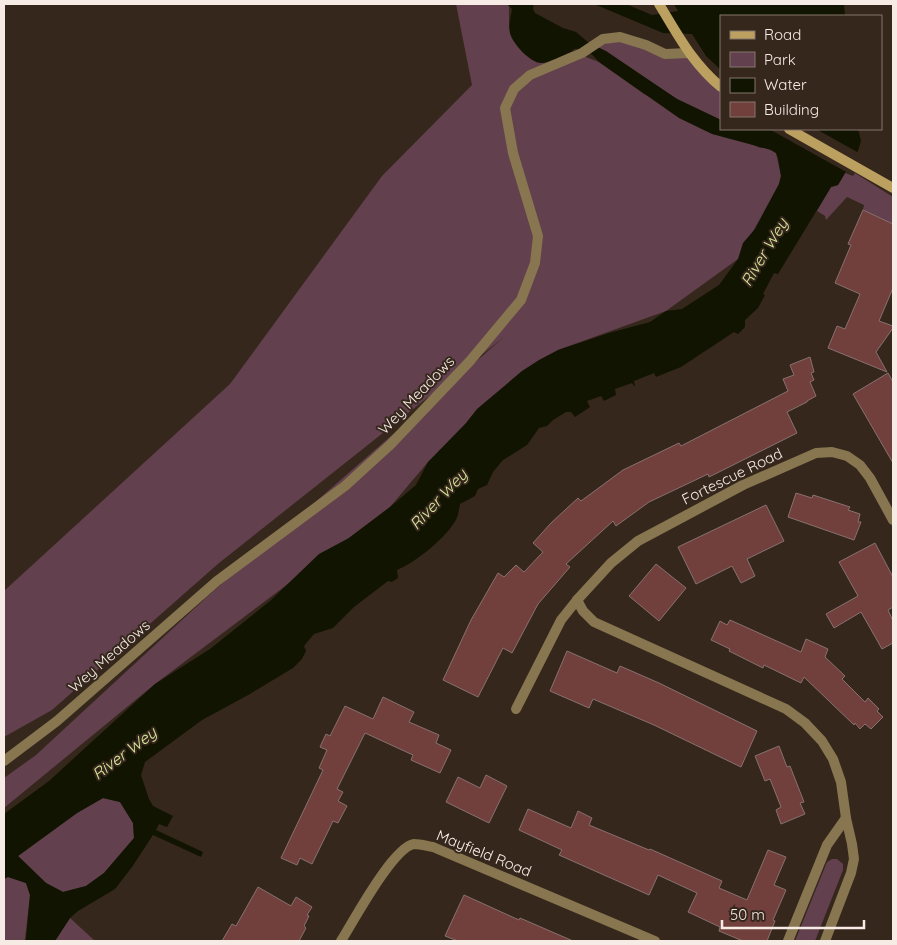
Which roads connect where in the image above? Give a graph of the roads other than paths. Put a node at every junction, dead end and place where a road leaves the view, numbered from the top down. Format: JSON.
{"nodes":[{"id":1,"x":659,"y":4,"type":"edge"},
{"id":2,"x":687,"y":51,"type":"junction"},
{"id":3,"x":720,"y":86,"type":"edge"},
{"id":4,"x":791,"y":130,"type":"edge"},
{"id":5,"x":893,"y":188,"type":"edge"},
{"id":6,"x":893,"y":520,"type":"edge"},
{"id":7,"x":577,"y":600,"type":"junction"},
{"id":8,"x":516,"y":709,"type":"dead end"},
{"id":9,"x":4,"y":761,"type":"edge"},
{"id":10,"x":846,"y":818,"type":"junction"},
{"id":11,"x":341,"y":941,"type":"edge"},
{"id":12,"x":655,"y":941,"type":"edge"},
{"id":13,"x":788,"y":941,"type":"edge"},
{"id":14,"x":825,"y":941,"type":"edge"}],
"edges":[{"from":1,"to":2,"type":"street"},
{"from":2,"to":3,"type":"street"},
{"from":2,"to":9,"type":"street","name":"Wey Meadows"},
{"from":4,"to":5,"type":"street"},
{"from":6,"to":7,"type":"street","name":"Fortescue Road"},
{"from":7,"to":8,"type":"street","name":"Fortescue Road"},
{"from":7,"to":10,"type":"street"},
{"from":10,"to":13,"type":"street"},
{"from":10,"to":14,"type":"street"},
{"from":11,"to":12,"type":"street","name":"Mayfield Road"}]}
